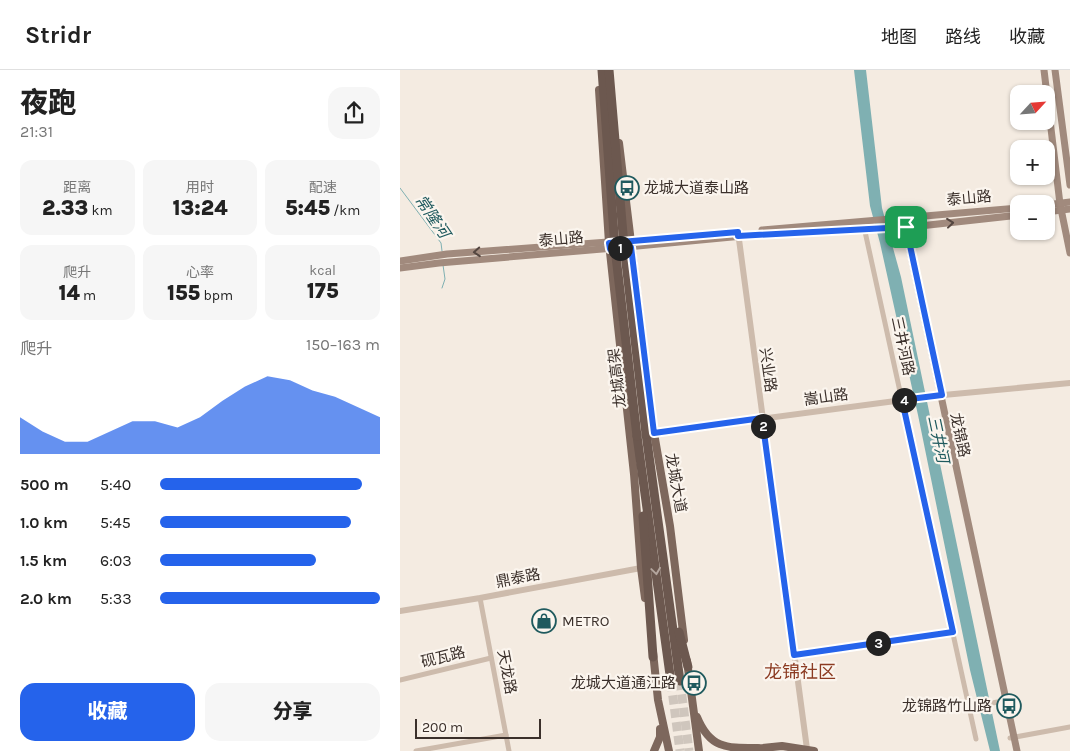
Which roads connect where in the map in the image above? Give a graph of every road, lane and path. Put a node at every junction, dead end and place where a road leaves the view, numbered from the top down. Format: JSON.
{"nodes":[{"id":1,"x":598,"y":70,"type":"edge"},
{"id":2,"x":602,"y":70,"type":"edge"},
{"id":3,"x":610,"y":70,"type":"edge"},
{"id":4,"x":1044,"y":70,"type":"edge"},
{"id":5,"x":1055,"y":70,"type":"edge"},
{"id":6,"x":1070,"y":185,"type":"edge"},
{"id":7,"x":1070,"y":202,"type":"edge"},
{"id":8,"x":1055,"y":206,"type":"edge"},
{"id":9,"x":1061,"y":207,"type":"junction"},
{"id":10,"x":1010,"y":209,"type":"edge"},
{"id":11,"x":1055,"y":209,"type":"edge"},
{"id":12,"x":1070,"y":209,"type":"edge"},
{"id":13,"x":1010,"y":216,"type":"edge"},
{"id":14,"x":902,"y":218,"type":"junction"},
{"id":15,"x":863,"y":221,"type":"junction"},
{"id":16,"x":900,"y":227,"type":"junction"},
{"id":17,"x":864,"y":230,"type":"junction"},
{"id":18,"x":738,"y":234,"type":"junction"},
{"id":19,"x":631,"y":244,"type":"junction"},
{"id":20,"x":610,"y":246,"type":"junction"},
{"id":21,"x":1070,"y":253,"type":"edge"},
{"id":22,"x":443,"y":259,"type":"junction"},
{"id":23,"x":400,"y":260,"type":"edge"},
{"id":24,"x":400,"y":268,"type":"edge"},
{"id":25,"x":1070,"y":383,"type":"edge"},
{"id":26,"x":938,"y":396,"type":"junction"},
{"id":27,"x":902,"y":400,"type":"junction"},
{"id":28,"x":762,"y":418,"type":"junction"},
{"id":29,"x":646,"y":434,"type":"junction"},
{"id":30,"x":641,"y":568,"type":"junction"},
{"id":31,"x":480,"y":598,"type":"junction"},
{"id":32,"x":400,"y":611,"type":"edge"},
{"id":33,"x":953,"y":632,"type":"junction"},
{"id":34,"x":794,"y":655,"type":"junction"},
{"id":35,"x":654,"y":657,"type":"junction"},
{"id":36,"x":492,"y":658,"type":"junction"},
{"id":37,"x":688,"y":667,"type":"joint"},
{"id":38,"x":400,"y":680,"type":"edge"},
{"id":39,"x":676,"y":681,"type":"tunnel mouth"},
{"id":40,"x":658,"y":700,"type":"junction"},
{"id":41,"x":1002,"y":701,"type":"junction"},
{"id":42,"x":693,"y":708,"type":"junction"},
{"id":43,"x":969,"y":708,"type":"junction"},
{"id":44,"x":1070,"y":727,"type":"edge"},
{"id":45,"x":506,"y":734,"type":"junction"},
{"id":46,"x":1012,"y":738,"type":"junction"},
{"id":47,"x":976,"y":739,"type":"dead end"},
{"id":48,"x":758,"y":748,"type":"junction"},
{"id":49,"x":810,"y":750,"type":"edge"},
{"id":50,"x":416,"y":751,"type":"edge"},
{"id":51,"x":509,"y":751,"type":"edge"},
{"id":52,"x":654,"y":751,"type":"edge"},
{"id":53,"x":668,"y":751,"type":"edge"},
{"id":54,"x":699,"y":751,"type":"edge"},
{"id":55,"x":737,"y":751,"type":"edge"},
{"id":56,"x":1012,"y":751,"type":"edge"},
{"id":57,"x":1017,"y":751,"type":"edge"}],
"edges":[{"from":1,"to":20,"type":"main road"},
{"from":2,"to":29,"type":"highway","name":"龙城高架","bridge":true},
{"from":3,"to":19,"type":"main road"},
{"from":3,"to":29,"type":"highway","name":"龙城高架","bridge":true},
{"from":4,"to":9,"type":"main road"},
{"from":5,"to":6,"type":"main road"},
{"from":7,"to":9,"type":"main road"},
{"from":8,"to":9,"type":"main road"},
{"from":9,"to":11,"type":"main road"},
{"from":9,"to":12,"type":"main road"},
{"from":9,"to":21,"type":"main road"},
{"from":10,"to":14,"type":"main road","name":"泰山路"},
{"from":16,"to":13,"type":"main road","name":"泰山路","one_way":true},
{"from":14,"to":15,"type":"main road","name":"泰山路"},
{"from":14,"to":16,"type":"main road","name":"龙锦路"},
{"from":15,"to":17,"type":"street","name":"三井河路"},
{"from":15,"to":18,"type":"main road","name":"泰山路"},
{"from":16,"to":17,"type":"main road","name":"泰山路"},
{"from":16,"to":26,"type":"main road","name":"龙锦路"},
{"from":17,"to":18,"type":"main road","name":"泰山路"},
{"from":17,"to":27,"type":"street","name":"三井河路"},
{"from":18,"to":19,"type":"main road","name":"泰山路"},
{"from":18,"to":28,"type":"street","name":"兴业路"},
{"from":19,"to":20,"type":"main road","name":"泰山路"},
{"from":19,"to":29,"type":"main road"},
{"from":20,"to":22,"type":"main road","name":"泰山路"},
{"from":20,"to":30,"type":"main road"},
{"from":22,"to":23,"type":"main road","name":"泰山路"},
{"from":22,"to":24,"type":"main road","name":"泰山路"},
{"from":25,"to":26,"type":"street"},
{"from":26,"to":27,"type":"street","name":"嵩山路"},
{"from":26,"to":41,"type":"main road","name":"龙锦路"},
{"from":26,"to":46,"type":"main road","name":"龙锦路"},
{"from":27,"to":28,"type":"street","name":"嵩山路"},
{"from":27,"to":33,"type":"street","name":"三井河路"},
{"from":28,"to":29,"type":"street","name":"嵩山路"},
{"from":28,"to":34,"type":"street","name":"兴业路"},
{"from":29,"to":35,"type":"highway","one_way":true},
{"from":29,"to":37,"type":"highway"},
{"from":29,"to":39,"type":"highway","name":"龙城高架"},
{"from":30,"to":31,"type":"street","name":"鼎泰路"},
{"from":30,"to":35,"type":"main road"},
{"from":31,"to":32,"type":"street","name":"鼎泰路"},
{"from":31,"to":36,"type":"street","name":"天龙路"},
{"from":33,"to":34,"type":"street"},
{"from":33,"to":43,"type":"street","name":"三井河路"},
{"from":34,"to":49,"type":"street","name":"兴业路"},
{"from":35,"to":40,"type":"main road"},
{"from":36,"to":38,"type":"street","name":"砚瓦路"},
{"from":36,"to":45,"type":"street","name":"天龙路"},
{"from":37,"to":42,"type":"main road"},
{"from":40,"to":52,"type":"main road"},
{"from":40,"to":53,"type":"main road"},
{"from":41,"to":43,"type":"street"},
{"from":41,"to":46,"type":"main road","name":"龙锦路"},
{"from":42,"to":48,"type":"main road"},
{"from":42,"to":54,"type":"main road"},
{"from":43,"to":47,"type":"street","name":"三井河路"},
{"from":44,"to":46,"type":"street"},
{"from":45,"to":50,"type":"street"},
{"from":45,"to":51,"type":"street","name":"天龙路"},
{"from":46,"to":56,"type":"main road","name":"龙锦路"},
{"from":46,"to":57,"type":"main road","name":"龙锦路"},
{"from":48,"to":49,"type":"main road"},
{"from":48,"to":55,"type":"main road"}]}
